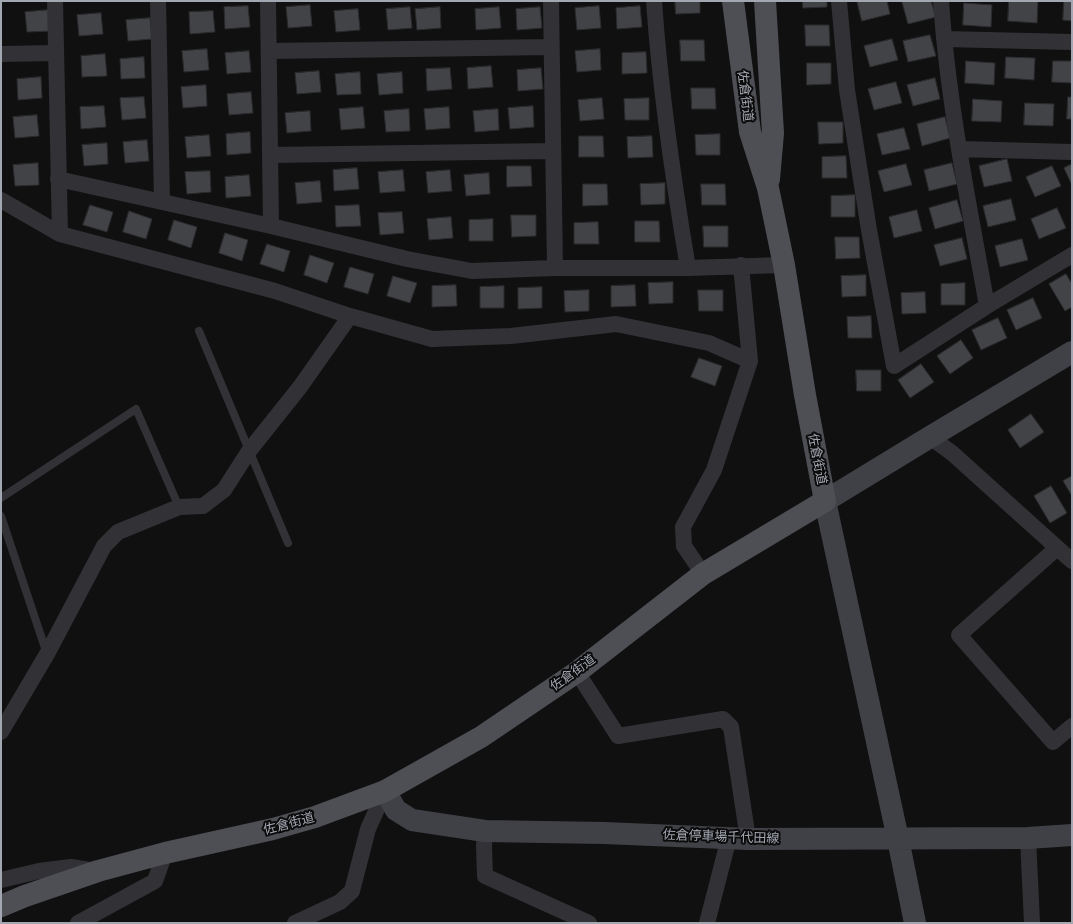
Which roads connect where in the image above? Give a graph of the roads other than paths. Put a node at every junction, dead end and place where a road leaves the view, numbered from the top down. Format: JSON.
{"nodes":[{"id":1,"x":55,"y":1,"type":"edge"},
{"id":2,"x":158,"y":1,"type":"edge"},
{"id":3,"x":268,"y":1,"type":"edge"},
{"id":4,"x":551,"y":1,"type":"edge"},
{"id":5,"x":654,"y":1,"type":"edge"},
{"id":6,"x":733,"y":1,"type":"edge"},
{"id":7,"x":765,"y":1,"type":"edge"},
{"id":8,"x":840,"y":1,"type":"edge"},
{"id":9,"x":941,"y":1,"type":"edge"},
{"id":10,"x":944,"y":39,"type":"junction"},
{"id":11,"x":1072,"y":42,"type":"edge"},
{"id":12,"x":551,"y":47,"type":"junction"},
{"id":13,"x":269,"y":51,"type":"junction"},
{"id":14,"x":56,"y":53,"type":"junction"},
{"id":15,"x":1,"y":54,"type":"edge"},
{"id":16,"x":959,"y":149,"type":"junction"},
{"id":17,"x":553,"y":151,"type":"junction"},
{"id":18,"x":1072,"y":152,"type":"edge"},
{"id":19,"x":270,"y":155,"type":"junction"},
{"id":20,"x":58,"y":179,"type":"junction"},
{"id":21,"x":768,"y":188,"type":"junction"},
{"id":22,"x":1,"y":200,"type":"edge"},
{"id":23,"x":162,"y":202,"type":"junction"},
{"id":24,"x":270,"y":226,"type":"junction"},
{"id":25,"x":60,"y":234,"type":"junction"},
{"id":26,"x":1072,"y":255,"type":"edge"},
{"id":27,"x":742,"y":265,"type":"junction"},
{"id":28,"x":784,"y":265,"type":"junction"},
{"id":29,"x":555,"y":268,"type":"junction"},
{"id":30,"x":688,"y":268,"type":"junction"},
{"id":31,"x":987,"y":306,"type":"junction"},
{"id":32,"x":350,"y":316,"type":"junction"},
{"id":33,"x":199,"y":331,"type":"dead end"},
{"id":34,"x":1072,"y":352,"type":"edge"},
{"id":35,"x":750,"y":361,"type":"junction"},
{"id":36,"x":930,"y":437,"type":"junction"},
{"id":37,"x":249,"y":451,"type":"junction"},
{"id":38,"x":1,"y":498,"type":"edge"},
{"id":39,"x":825,"y":501,"type":"junction"},
{"id":40,"x":179,"y":507,"type":"junction"},
{"id":41,"x":1,"y":516,"type":"edge"},
{"id":42,"x":288,"y":543,"type":"dead end"},
{"id":43,"x":1066,"y":552,"type":"edge"},
{"id":44,"x":703,"y":574,"type":"junction"},
{"id":45,"x":47,"y":654,"type":"junction"},
{"id":46,"x":577,"y":672,"type":"junction"},
{"id":47,"x":1072,"y":726,"type":"edge"},
{"id":48,"x":1,"y":732,"type":"edge"},
{"id":49,"x":384,"y":792,"type":"junction"},
{"id":50,"x":485,"y":830,"type":"junction"},
{"id":51,"x":1072,"y":835,"type":"edge"},
{"id":52,"x":738,"y":838,"type":"junction"},
{"id":53,"x":1028,"y":838,"type":"junction"},
{"id":54,"x":898,"y":839,"type":"junction"},
{"id":55,"x":165,"y":853,"type":"junction"},
{"id":56,"x":98,"y":871,"type":"junction"},
{"id":57,"x":1,"y":880,"type":"edge"},
{"id":58,"x":1,"y":906,"type":"edge"},
{"id":59,"x":78,"y":923,"type":"edge"},
{"id":60,"x":295,"y":923,"type":"edge"},
{"id":61,"x":589,"y":923,"type":"edge"},
{"id":62,"x":707,"y":923,"type":"edge"},
{"id":63,"x":915,"y":923,"type":"edge"},
{"id":64,"x":1032,"y":923,"type":"edge"}],
"edges":[{"from":1,"to":14,"type":"street"},
{"from":2,"to":23,"type":"street"},
{"from":3,"to":13,"type":"street"},
{"from":4,"to":12,"type":"street"},
{"from":5,"to":30,"type":"street"},
{"from":6,"to":21,"type":"main road","name":"佐倉街道"},
{"from":7,"to":21,"type":"main road","name":"佐倉街道"},
{"from":8,"to":31,"type":"street"},
{"from":9,"to":10,"type":"street"},
{"from":10,"to":11,"type":"street"},
{"from":10,"to":16,"type":"street"},
{"from":12,"to":13,"type":"street"},
{"from":12,"to":17,"type":"street"},
{"from":13,"to":19,"type":"street"},
{"from":14,"to":15,"type":"street"},
{"from":14,"to":20,"type":"street"},
{"from":16,"to":18,"type":"street"},
{"from":16,"to":31,"type":"street"},
{"from":17,"to":19,"type":"street"},
{"from":17,"to":29,"type":"street"},
{"from":19,"to":24,"type":"street"},
{"from":20,"to":23,"type":"street"},
{"from":20,"to":25,"type":"street"},
{"from":21,"to":28,"type":"main road","name":"佐倉街道"},
{"from":22,"to":25,"type":"street"},
{"from":23,"to":24,"type":"street"},
{"from":24,"to":29,"type":"street"},
{"from":25,"to":32,"type":"street"},
{"from":26,"to":31,"type":"street"},
{"from":27,"to":28,"type":"street"},
{"from":27,"to":30,"type":"street"},
{"from":27,"to":35,"type":"street"},
{"from":28,"to":39,"type":"main road","name":"佐倉街道"},
{"from":29,"to":30,"type":"street"},
{"from":32,"to":35,"type":"street"},
{"from":32,"to":37,"type":"street"},
{"from":33,"to":37,"type":"lane"},
{"from":34,"to":36,"type":"street"},
{"from":35,"to":44,"type":"street"},
{"from":36,"to":39,"type":"street"},
{"from":36,"to":43,"type":"street"},
{"from":37,"to":40,"type":"street"},
{"from":37,"to":42,"type":"lane"},
{"from":38,"to":40,"type":"lane"},
{"from":39,"to":44,"type":"main road","name":"佐倉街道"},
{"from":39,"to":54,"type":"street"},
{"from":40,"to":45,"type":"street"},
{"from":41,"to":45,"type":"lane"},
{"from":43,"to":47,"type":"street"},
{"from":44,"to":46,"type":"main road","name":"佐倉街道"},
{"from":45,"to":48,"type":"street"},
{"from":46,"to":49,"type":"main road","name":"佐倉街道"},
{"from":46,"to":52,"type":"street"},
{"from":49,"to":50,"type":"street","name":"佐倉停車場千代田線"},
{"from":49,"to":55,"type":"main road","name":"佐倉街道"},
{"from":49,"to":60,"type":"street"},
{"from":50,"to":52,"type":"street","name":"佐倉停車場千代田線"},
{"from":50,"to":61,"type":"street"},
{"from":51,"to":53,"type":"street","name":"佐倉停車場千代田線"},
{"from":52,"to":54,"type":"street","name":"佐倉停車場千代田線"},
{"from":52,"to":62,"type":"street"},
{"from":53,"to":54,"type":"street","name":"佐倉停車場千代田線"},
{"from":53,"to":64,"type":"street"},
{"from":54,"to":63,"type":"street"},
{"from":55,"to":56,"type":"main road","name":"佐倉街道"},
{"from":55,"to":59,"type":"street"},
{"from":56,"to":57,"type":"street"},
{"from":56,"to":58,"type":"main road","name":"佐倉街道"}]}
